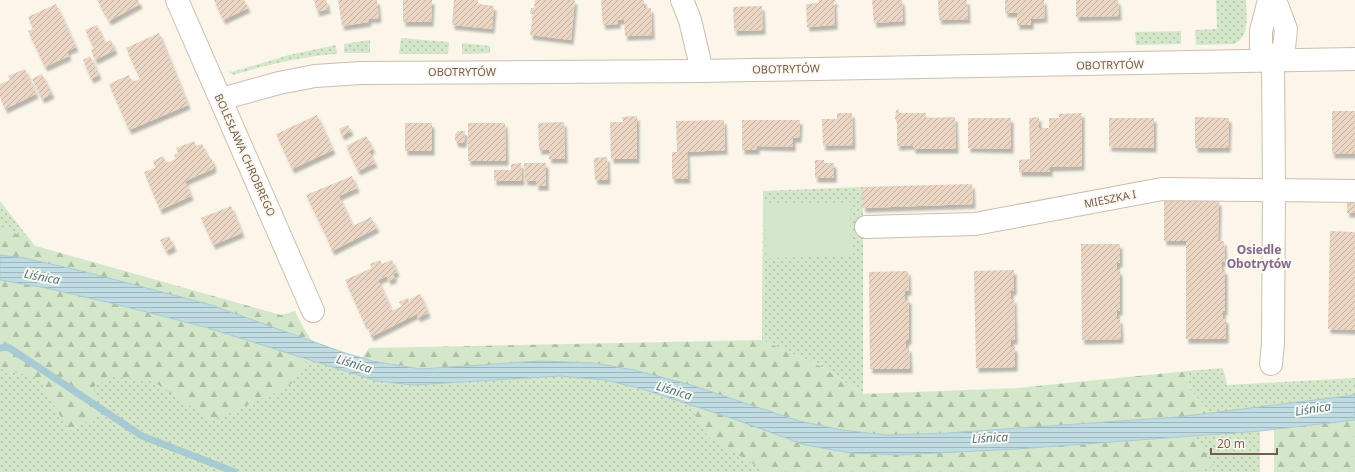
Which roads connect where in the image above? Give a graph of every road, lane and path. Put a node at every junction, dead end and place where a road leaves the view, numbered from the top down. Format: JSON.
{"nodes":[{"id":1,"x":177,"y":0,"type":"edge"},
{"id":2,"x":682,"y":0,"type":"edge"},
{"id":3,"x":1269,"y":0,"type":"edge"},
{"id":4,"x":1275,"y":0,"type":"edge"},
{"id":5,"x":1355,"y":59,"type":"edge"},
{"id":6,"x":1272,"y":62,"type":"junction"},
{"id":7,"x":702,"y":71,"type":"junction"},
{"id":8,"x":220,"y":99,"type":"junction"},
{"id":9,"x":1274,"y":191,"type":"junction"},
{"id":10,"x":1355,"y":191,"type":"edge"},
{"id":11,"x":866,"y":227,"type":"dead end"},
{"id":12,"x":312,"y":311,"type":"dead end"},
{"id":13,"x":1271,"y":364,"type":"dead end"}],
"edges":[{"from":1,"to":8,"type":"street","name":"BOLESŁAWA CHROBREGO"},
{"from":2,"to":7,"type":"street"},
{"from":3,"to":6,"type":"street"},
{"from":4,"to":6,"type":"street"},
{"from":5,"to":6,"type":"street","name":"OBOTRYTÓW"},
{"from":6,"to":7,"type":"street","name":"OBOTRYTÓW"},
{"from":6,"to":9,"type":"street"},
{"from":7,"to":8,"type":"street","name":"OBOTRYTÓW"},
{"from":8,"to":12,"type":"street","name":"BOLESŁAWA CHROBREGO"},
{"from":9,"to":10,"type":"street","name":"MIESZKA I"},
{"from":9,"to":11,"type":"street","name":"MIESZKA I"},
{"from":9,"to":13,"type":"street"}]}
